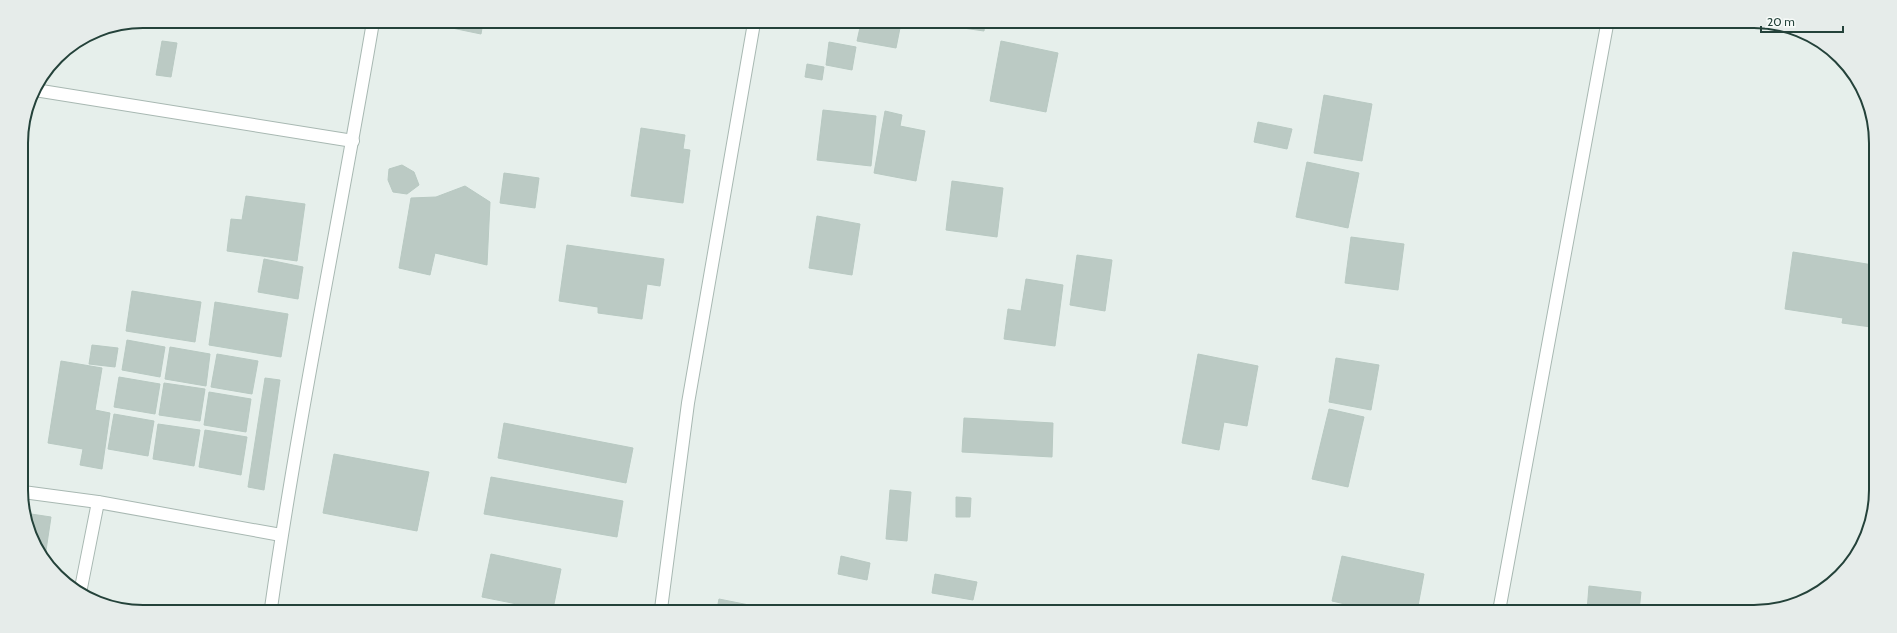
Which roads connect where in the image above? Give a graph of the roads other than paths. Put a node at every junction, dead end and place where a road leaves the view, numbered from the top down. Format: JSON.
{"nodes":[{"id":1,"x":372,"y":28,"type":"edge"},
{"id":2,"x":753,"y":28,"type":"edge"},
{"id":3,"x":1606,"y":28,"type":"edge"},
{"id":4,"x":41,"y":91,"type":"edge"},
{"id":5,"x":353,"y":141,"type":"junction"},
{"id":6,"x":28,"y":493,"type":"edge"},
{"id":7,"x":98,"y":502,"type":"junction"},
{"id":8,"x":281,"y":535,"type":"junction"},
{"id":9,"x":81,"y":587,"type":"edge"},
{"id":10,"x":270,"y":605,"type":"edge"},
{"id":11,"x":662,"y":605,"type":"edge"},
{"id":12,"x":1500,"y":605,"type":"edge"}],
"edges":[{"from":1,"to":5,"type":"street"},
{"from":2,"to":11,"type":"street"},
{"from":3,"to":12,"type":"street"},
{"from":4,"to":5,"type":"street"},
{"from":5,"to":8,"type":"street"},
{"from":6,"to":7,"type":"street"},
{"from":7,"to":8,"type":"street"},
{"from":7,"to":9,"type":"street"},
{"from":8,"to":10,"type":"street"}]}
